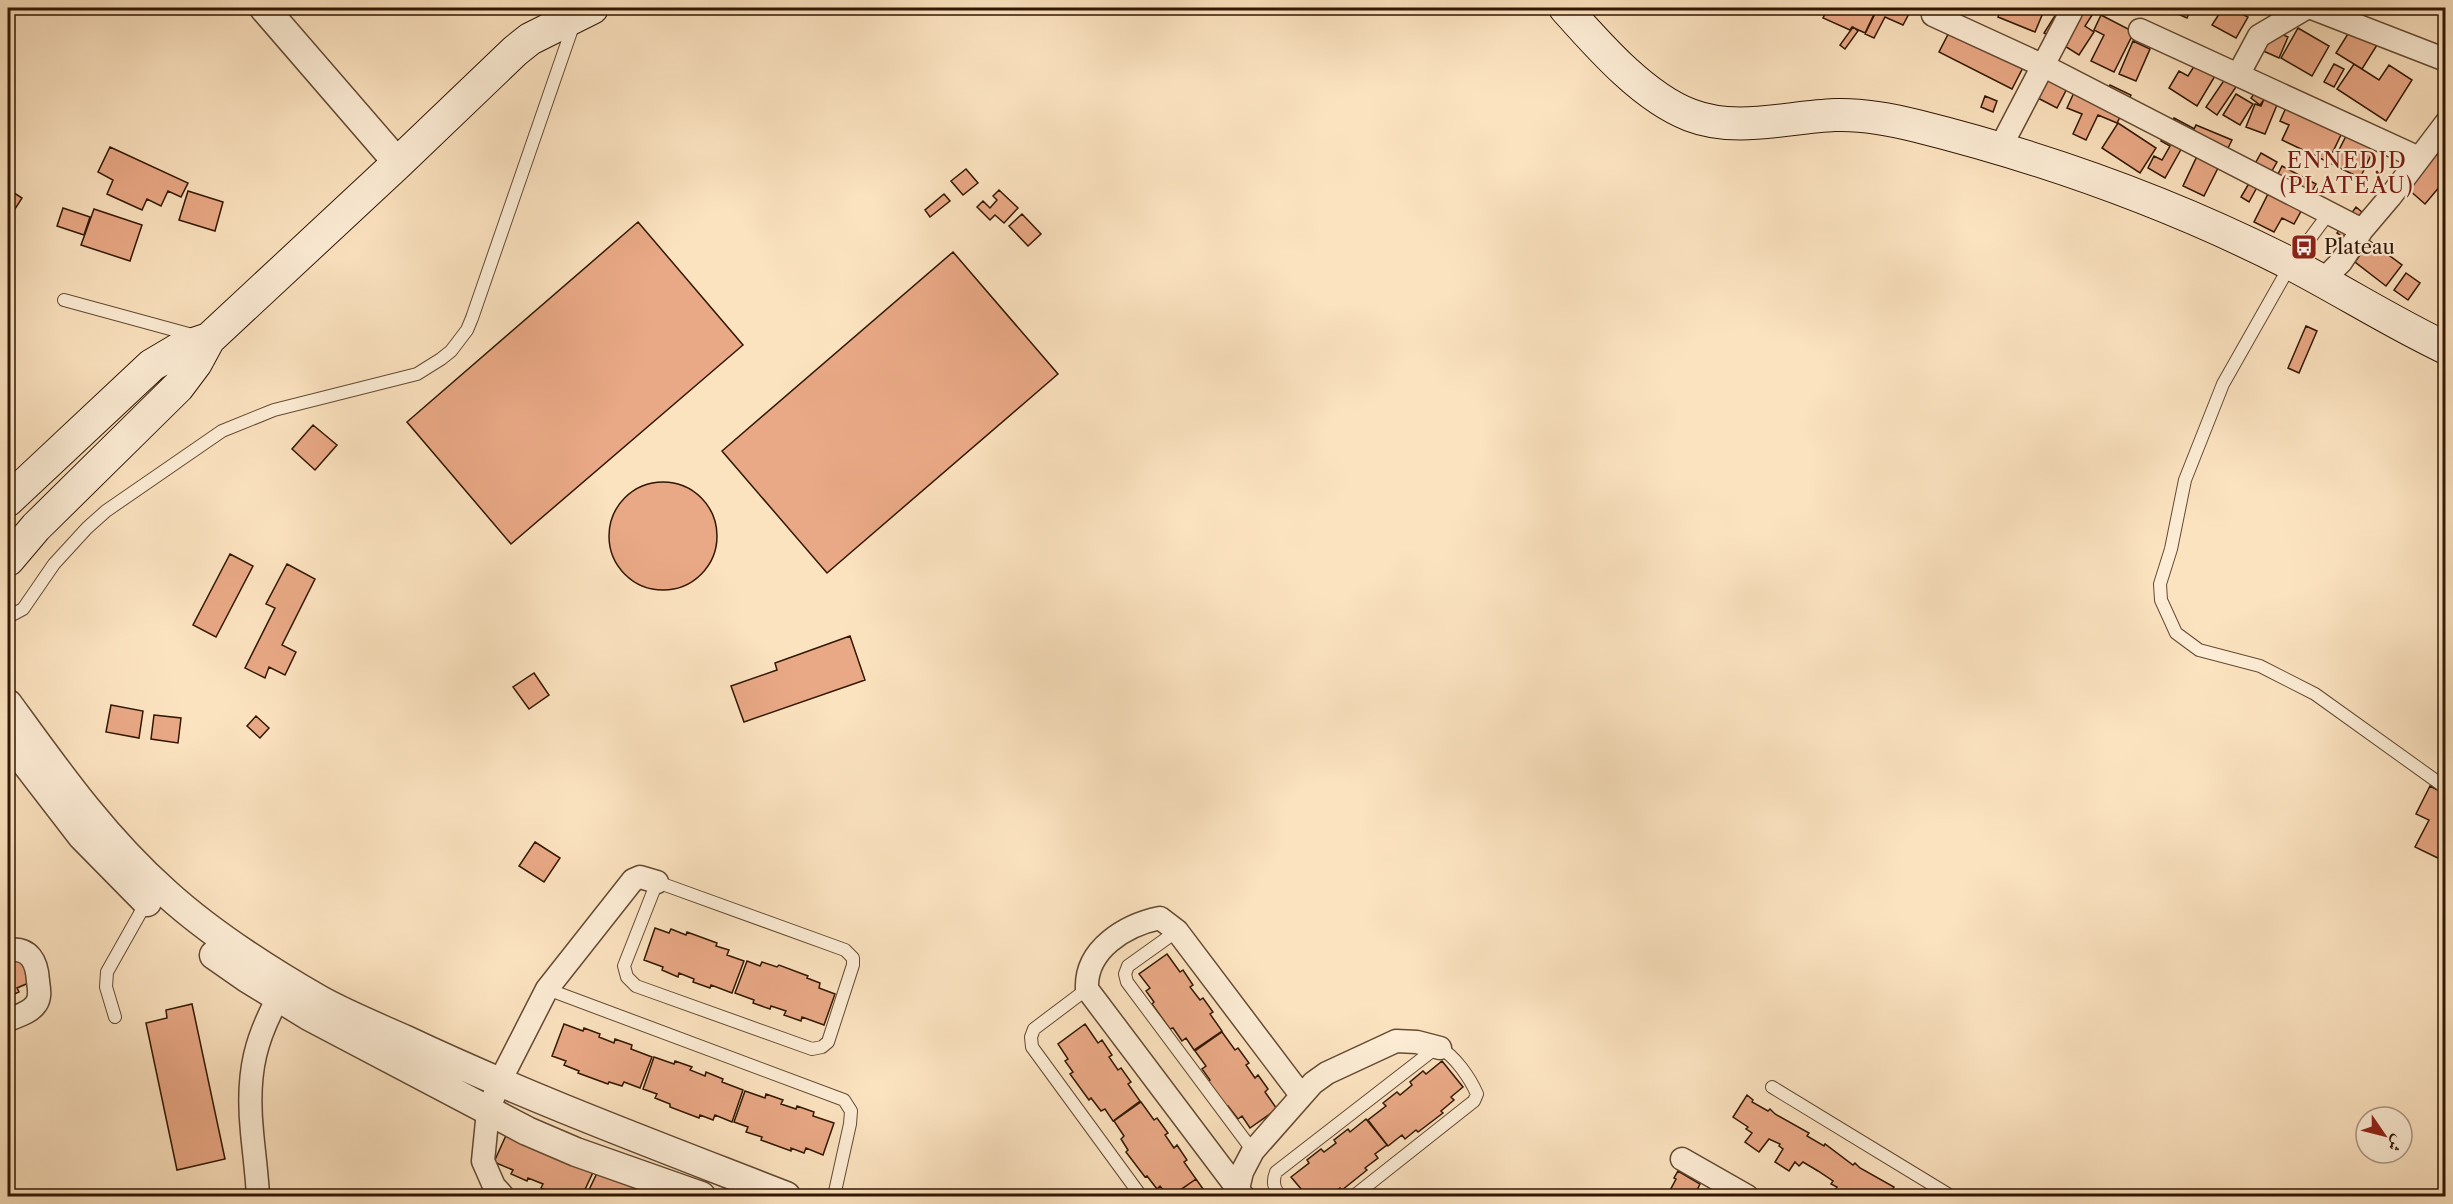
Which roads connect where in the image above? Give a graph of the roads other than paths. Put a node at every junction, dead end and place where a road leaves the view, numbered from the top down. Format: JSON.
{"nodes":[{"id":1,"x":264,"y":8,"type":"edge"},
{"id":2,"x":1565,"y":8,"type":"edge"},
{"id":3,"x":2306,"y":8,"type":"edge"},
{"id":4,"x":2312,"y":8,"type":"edge"},
{"id":5,"x":584,"y":12,"type":"edge"},
{"id":6,"x":2071,"y":12,"type":"dead end"},
{"id":7,"x":1933,"y":15,"type":"dead end"},
{"id":8,"x":2140,"y":30,"type":"dead end"},
{"id":9,"x":2445,"y":60,"type":"edge"},
{"id":10,"x":2044,"y":66,"type":"junction"},
{"id":11,"x":2238,"y":75,"type":"junction"},
{"id":12,"x":2445,"y":123,"type":"edge"},
{"id":13,"x":2000,"y":148,"type":"junction"},
{"id":14,"x":2419,"y":158,"type":"junction"},
{"id":15,"x":398,"y":163,"type":"junction"},
{"id":16,"x":2329,"y":213,"type":"junction"},
{"id":17,"x":2362,"y":230,"type":"junction"},
{"id":18,"x":2291,"y":264,"type":"junction"},
{"id":19,"x":2322,"y":281,"type":"junction"},
{"id":20,"x":64,"y":300,"type":"dead end"},
{"id":21,"x":209,"y":339,"type":"junction"},
{"id":22,"x":2445,"y":348,"type":"edge"},
{"id":23,"x":9,"y":499,"type":"edge"},
{"id":24,"x":36,"y":527,"type":"junction"},
{"id":25,"x":8,"y":560,"type":"edge"},
{"id":26,"x":8,"y":617,"type":"edge"},
{"id":27,"x":8,"y":704,"type":"edge"},
{"id":28,"x":8,"y":741,"type":"edge"},
{"id":29,"x":2445,"y":788,"type":"edge"},
{"id":30,"x":657,"y":882,"type":"junction"},
{"id":31,"x":156,"y":901,"type":"junction"},
{"id":32,"x":1177,"y":931,"type":"junction"},
{"id":33,"x":8,"y":950,"type":"edge"},
{"id":34,"x":1087,"y":988,"type":"junction"},
{"id":35,"x":283,"y":989,"type":"junction"},
{"id":36,"x":547,"y":989,"type":"junction"},
{"id":37,"x":115,"y":1017,"type":"dead end"},
{"id":38,"x":8,"y":1020,"type":"edge"},
{"id":39,"x":1440,"y":1048,"type":"junction"},
{"id":40,"x":499,"y":1083,"type":"junction"},
{"id":41,"x":1772,"y":1087,"type":"dead end"},
{"id":42,"x":1301,"y":1095,"type":"junction"},
{"id":43,"x":488,"y":1111,"type":"junction"},
{"id":44,"x":1253,"y":1151,"type":"junction"},
{"id":45,"x":1682,"y":1159,"type":"dead end"},
{"id":46,"x":263,"y":1191,"type":"edge"},
{"id":47,"x":1240,"y":1193,"type":"edge"},
{"id":48,"x":503,"y":1197,"type":"edge"},
{"id":49,"x":701,"y":1197,"type":"edge"},
{"id":50,"x":786,"y":1197,"type":"edge"},
{"id":51,"x":834,"y":1197,"type":"edge"},
{"id":52,"x":1141,"y":1197,"type":"edge"},
{"id":53,"x":1280,"y":1197,"type":"edge"},
{"id":54,"x":1354,"y":1197,"type":"edge"},
{"id":55,"x":1747,"y":1197,"type":"edge"},
{"id":56,"x":1951,"y":1197,"type":"edge"}],
"edges":[{"from":1,"to":15,"type":"street"},
{"from":2,"to":13,"type":"main road"},
{"from":3,"to":11,"type":"street"},
{"from":4,"to":9,"type":"street"},
{"from":5,"to":15,"type":"main road"},
{"from":5,"to":26,"type":"lane"},
{"from":6,"to":10,"type":"street"},
{"from":7,"to":10,"type":"street"},
{"from":8,"to":11,"type":"street"},
{"from":10,"to":13,"type":"street"},
{"from":10,"to":16,"type":"street"},
{"from":11,"to":14,"type":"street"},
{"from":12,"to":14,"type":"street"},
{"from":13,"to":18,"type":"main road"},
{"from":14,"to":17,"type":"street"},
{"from":15,"to":21,"type":"main road"},
{"from":16,"to":17,"type":"street"},
{"from":16,"to":18,"type":"lane"},
{"from":17,"to":19,"type":"street"},
{"from":18,"to":19,"type":"main road"},
{"from":18,"to":29,"type":"lane"},
{"from":19,"to":22,"type":"main road"},
{"from":20,"to":21,"type":"lane"},
{"from":21,"to":23,"type":"main road"},
{"from":21,"to":24,"type":"main road"},
{"from":23,"to":24,"type":"main road"},
{"from":24,"to":25,"type":"main road"},
{"from":27,"to":31,"type":"street"},
{"from":28,"to":31,"type":"street"},
{"from":30,"to":30,"type":"lane"},
{"from":30,"to":36,"type":"street"},
{"from":31,"to":35,"type":"street"},
{"from":31,"to":37,"type":"lane"},
{"from":32,"to":34,"type":"street"},
{"from":32,"to":42,"type":"street"},
{"from":32,"to":44,"type":"lane"},
{"from":33,"to":38,"type":"street"},
{"from":34,"to":47,"type":"street"},
{"from":34,"to":52,"type":"lane"},
{"from":35,"to":40,"type":"street"},
{"from":35,"to":43,"type":"street"},
{"from":35,"to":46,"type":"street"},
{"from":36,"to":40,"type":"street"},
{"from":36,"to":51,"type":"lane"},
{"from":39,"to":42,"type":"street"},
{"from":39,"to":53,"type":"lane"},
{"from":39,"to":54,"type":"lane"},
{"from":40,"to":43,"type":"street"},
{"from":40,"to":50,"type":"street"},
{"from":41,"to":56,"type":"lane"},
{"from":42,"to":44,"type":"street"},
{"from":43,"to":48,"type":"street"},
{"from":43,"to":49,"type":"street"},
{"from":44,"to":47,"type":"street"},
{"from":45,"to":55,"type":"street"}]}
